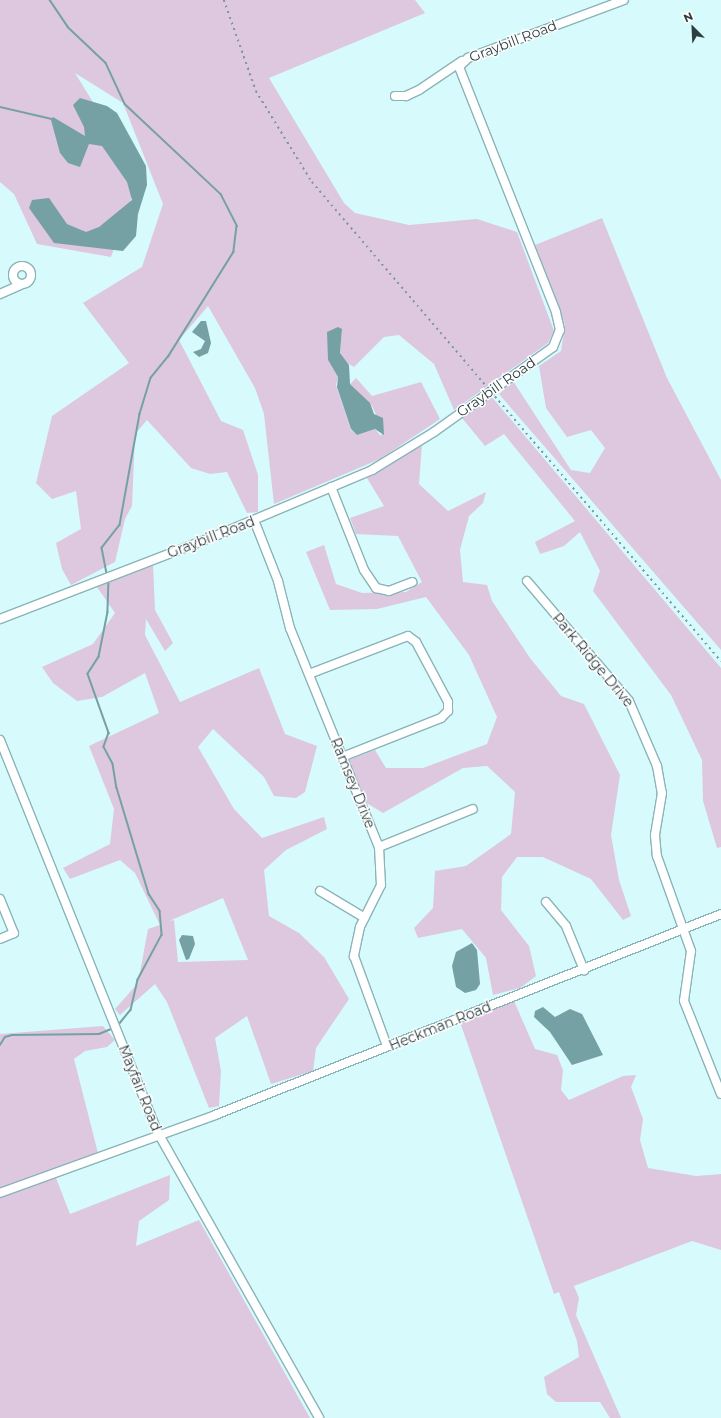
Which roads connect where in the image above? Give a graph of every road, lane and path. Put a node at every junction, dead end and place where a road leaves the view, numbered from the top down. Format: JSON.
{"nodes":[{"id":1,"x":624,"y":0,"type":"edge"},
{"id":2,"x":463,"y":61,"type":"junction"},
{"id":3,"x":395,"y":96,"type":"dead end"},
{"id":4,"x":22,"y":284,"type":"dead end"},
{"id":5,"x":0,"y":294,"type":"edge"},
{"id":6,"x":331,"y":487,"type":"junction"},
{"id":7,"x":254,"y":520,"type":"junction"},
{"id":8,"x":412,"y":582,"type":"dead end"},
{"id":9,"x":527,"y":582,"type":"dead end"},
{"id":10,"x":0,"y":618,"type":"edge"},
{"id":11,"x":309,"y":674,"type":"junction"},
{"id":12,"x":0,"y":740,"type":"edge"},
{"id":13,"x":342,"y":757,"type":"junction"},
{"id":14,"x":473,"y":809,"type":"dead end"},
{"id":15,"x":379,"y":847,"type":"junction"},
{"id":16,"x":320,"y":891,"type":"dead end"},
{"id":17,"x":1,"y":901,"type":"edge"},
{"id":18,"x":546,"y":902,"type":"dead end"},
{"id":19,"x":721,"y":914,"type":"edge"},
{"id":20,"x":365,"y":918,"type":"junction"},
{"id":21,"x":686,"y":929,"type":"junction"},
{"id":22,"x":0,"y":939,"type":"edge"},
{"id":23,"x":584,"y":970,"type":"junction"},
{"id":24,"x":387,"y":1046,"type":"junction"},
{"id":25,"x":721,"y":1094,"type":"edge"},
{"id":26,"x":158,"y":1133,"type":"junction"},
{"id":27,"x":0,"y":1193,"type":"edge"},
{"id":28,"x":319,"y":1418,"type":"edge"}],
"edges":[{"from":1,"to":2,"type":"street","name":"Graybill Road"},
{"from":2,"to":3,"type":"street"},
{"from":2,"to":6,"type":"street","name":"Graybill Road"},
{"from":4,"to":5,"type":"street"},
{"from":6,"to":7,"type":"street","name":"Graybill Road"},
{"from":6,"to":8,"type":"street"},
{"from":7,"to":10,"type":"street","name":"Graybill Road"},
{"from":7,"to":11,"type":"street","name":"Ramsey Drive"},
{"from":9,"to":21,"type":"street","name":"Park Ridge Drive"},
{"from":11,"to":13,"type":"street","name":"Ramsey Drive"},
{"from":11,"to":13,"type":"street"},
{"from":12,"to":26,"type":"street","name":"Mayfair Road"},
{"from":13,"to":15,"type":"street","name":"Ramsey Drive"},
{"from":14,"to":15,"type":"street"},
{"from":15,"to":20,"type":"street","name":"Ramsey Drive"},
{"from":16,"to":20,"type":"street"},
{"from":17,"to":22,"type":"street"},
{"from":18,"to":23,"type":"street"},
{"from":19,"to":21,"type":"street","name":"Heckman Road"},
{"from":20,"to":24,"type":"street","name":"Ramsey Drive"},
{"from":21,"to":23,"type":"street","name":"Heckman Road"},
{"from":21,"to":25,"type":"street","name":"Park Ridge Drive"},
{"from":23,"to":24,"type":"street","name":"Heckman Road"},
{"from":24,"to":26,"type":"street","name":"Heckman Road"},
{"from":26,"to":27,"type":"street","name":"Heckman Road"},
{"from":26,"to":28,"type":"street","name":"Mayfair Road"}]}
